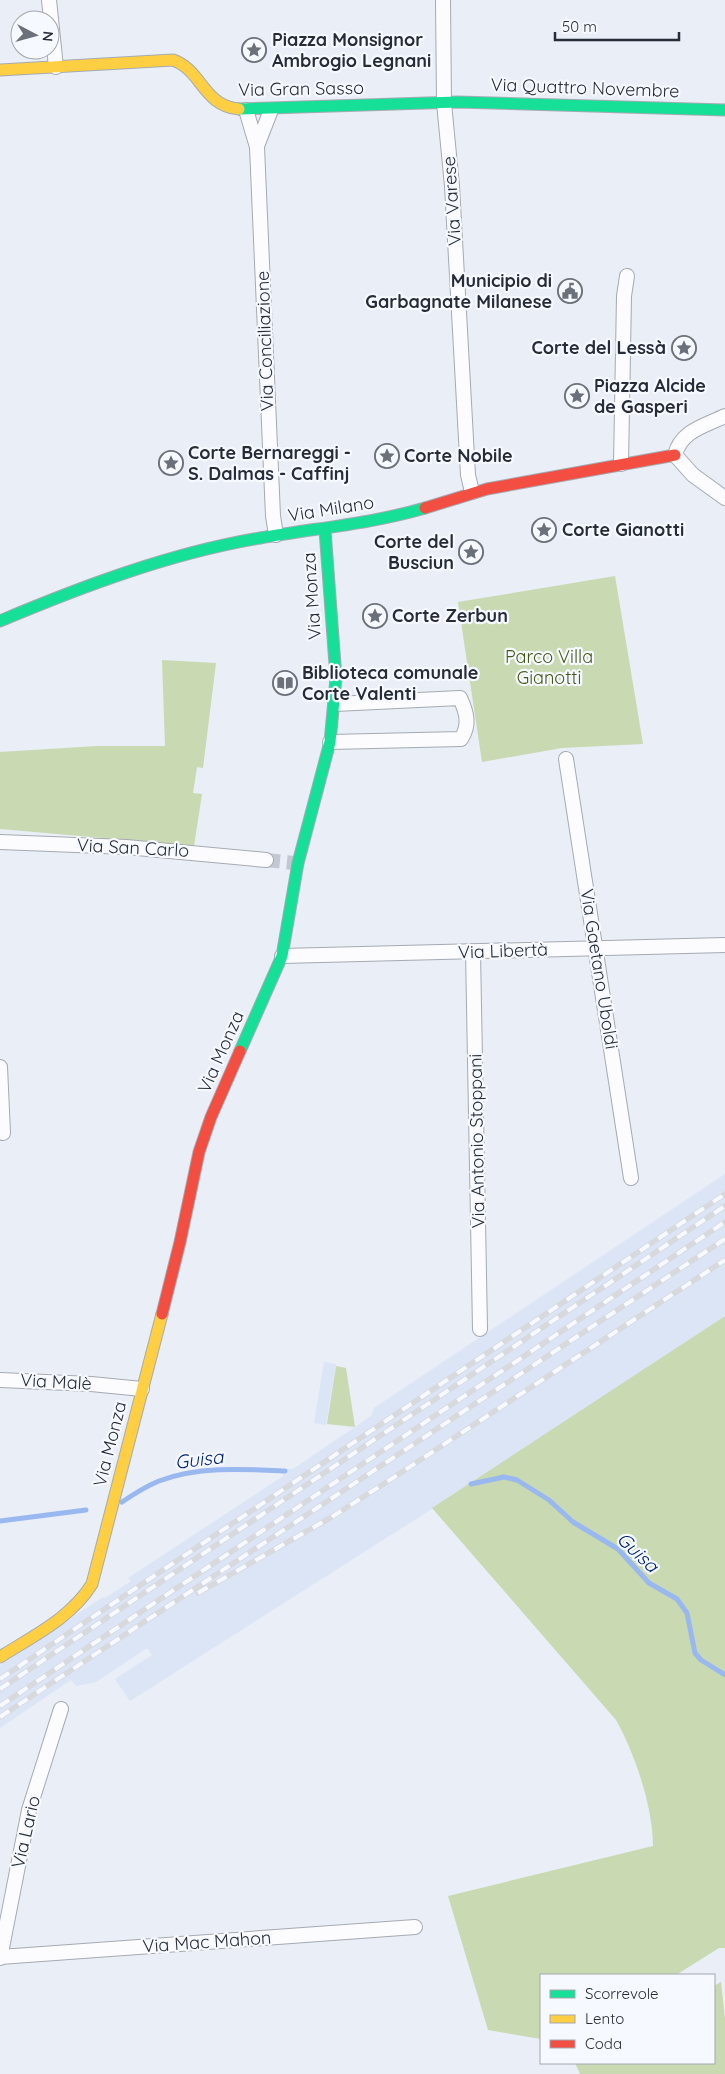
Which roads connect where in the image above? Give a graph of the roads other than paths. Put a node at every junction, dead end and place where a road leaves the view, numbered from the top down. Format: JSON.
{"nodes":[{"id":1,"x":49,"y":0,"type":"edge"},
{"id":2,"x":443,"y":0,"type":"edge"},
{"id":3,"x":56,"y":67,"type":"junction"},
{"id":4,"x":0,"y":70,"type":"edge"},
{"id":5,"x":444,"y":102,"type":"junction"},
{"id":6,"x":246,"y":110,"type":"junction"},
{"id":7,"x":272,"y":110,"type":"junction"},
{"id":8,"x":725,"y":110,"type":"edge"},
{"id":9,"x":257,"y":147,"type":"junction"},
{"id":10,"x":627,"y":276,"type":"dead end"},
{"id":11,"x":725,"y":416,"type":"edge"},
{"id":12,"x":674,"y":455,"type":"junction"},
{"id":13,"x":621,"y":464,"type":"junction"},
{"id":14,"x":472,"y":492,"type":"junction"},
{"id":15,"x":725,"y":498,"type":"edge"},
{"id":16,"x":325,"y":530,"type":"junction"},
{"id":17,"x":276,"y":536,"type":"junction"},
{"id":18,"x":0,"y":621,"type":"edge"},
{"id":19,"x":335,"y":704,"type":"junction"},
{"id":20,"x":330,"y":742,"type":"junction"},
{"id":21,"x":566,"y":759,"type":"dead end"},
{"id":22,"x":0,"y":842,"type":"edge"},
{"id":23,"x":266,"y":860,"type":"tunnel mouth"},
{"id":24,"x":725,"y":945,"type":"edge"},
{"id":25,"x":596,"y":948,"type":"junction"},
{"id":26,"x":473,"y":952,"type":"junction"},
{"id":27,"x":282,"y":956,"type":"junction"},
{"id":28,"x":0,"y":1067,"type":"edge"},
{"id":29,"x":3,"y":1133,"type":"dead end"},
{"id":30,"x":631,"y":1178,"type":"dead end"},
{"id":31,"x":480,"y":1329,"type":"dead end"},
{"id":32,"x":0,"y":1380,"type":"edge"},
{"id":33,"x":142,"y":1389,"type":"junction"},
{"id":34,"x":0,"y":1657,"type":"edge"},
{"id":35,"x":61,"y":1709,"type":"dead end"},
{"id":36,"x":415,"y":1927,"type":"dead end"},
{"id":37,"x":0,"y":1957,"type":"edge"}],
"edges":[{"from":1,"to":3,"type":"street"},
{"from":2,"to":5,"type":"street","name":"Via Varese"},
{"from":3,"to":4,"type":"street","name":"Via Gran Sasso"},
{"from":3,"to":6,"type":"street","name":"Via Gran Sasso"},
{"from":5,"to":7,"type":"street","name":"Via Gran Sasso"},
{"from":5,"to":8,"type":"street","name":"Via Quattro Novembre"},
{"from":5,"to":14,"type":"street","name":"Via Varese"},
{"from":6,"to":7,"type":"street","name":"Via Gran Sasso"},
{"from":6,"to":9,"type":"street","name":"Via Conciliazione"},
{"from":7,"to":9,"type":"street","name":"Via Conciliazione"},
{"from":9,"to":17,"type":"street","name":"Via Conciliazione"},
{"from":10,"to":13,"type":"street"},
{"from":11,"to":12,"type":"street"},
{"from":12,"to":13,"type":"street","name":"Via Milano"},
{"from":12,"to":15,"type":"street"},
{"from":13,"to":14,"type":"street","name":"Via Milano"},
{"from":14,"to":16,"type":"street","name":"Via Milano"},
{"from":16,"to":17,"type":"street","name":"Via Milano"},
{"from":16,"to":19,"type":"street","name":"Via Monza"},
{"from":17,"to":18,"type":"street","name":"Via Milano"},
{"from":19,"to":20,"type":"street","name":"Via Monza"},
{"from":19,"to":20,"type":"street"},
{"from":20,"to":27,"type":"street","name":"Via Monza"},
{"from":21,"to":25,"type":"street","name":"Via Gaetano Uboldi"},
{"from":22,"to":23,"type":"street","name":"Via San Carlo"},
{"from":24,"to":25,"type":"street","name":"Via Libertà"},
{"from":25,"to":26,"type":"street","name":"Via Libertà"},
{"from":25,"to":30,"type":"street","name":"Via Gaetano Uboldi"},
{"from":26,"to":27,"type":"street","name":"Via Libertà"},
{"from":26,"to":31,"type":"street","name":"Via Antonio Stoppani"},
{"from":27,"to":33,"type":"street","name":"Via Monza"},
{"from":28,"to":29,"type":"street"},
{"from":32,"to":33,"type":"street","name":"Via Malè"},
{"from":33,"to":34,"type":"street","name":"Via Monza"},
{"from":35,"to":37,"type":"street","name":"Via Lario"},
{"from":36,"to":37,"type":"street","name":"Via Mac Mahon"}]}
